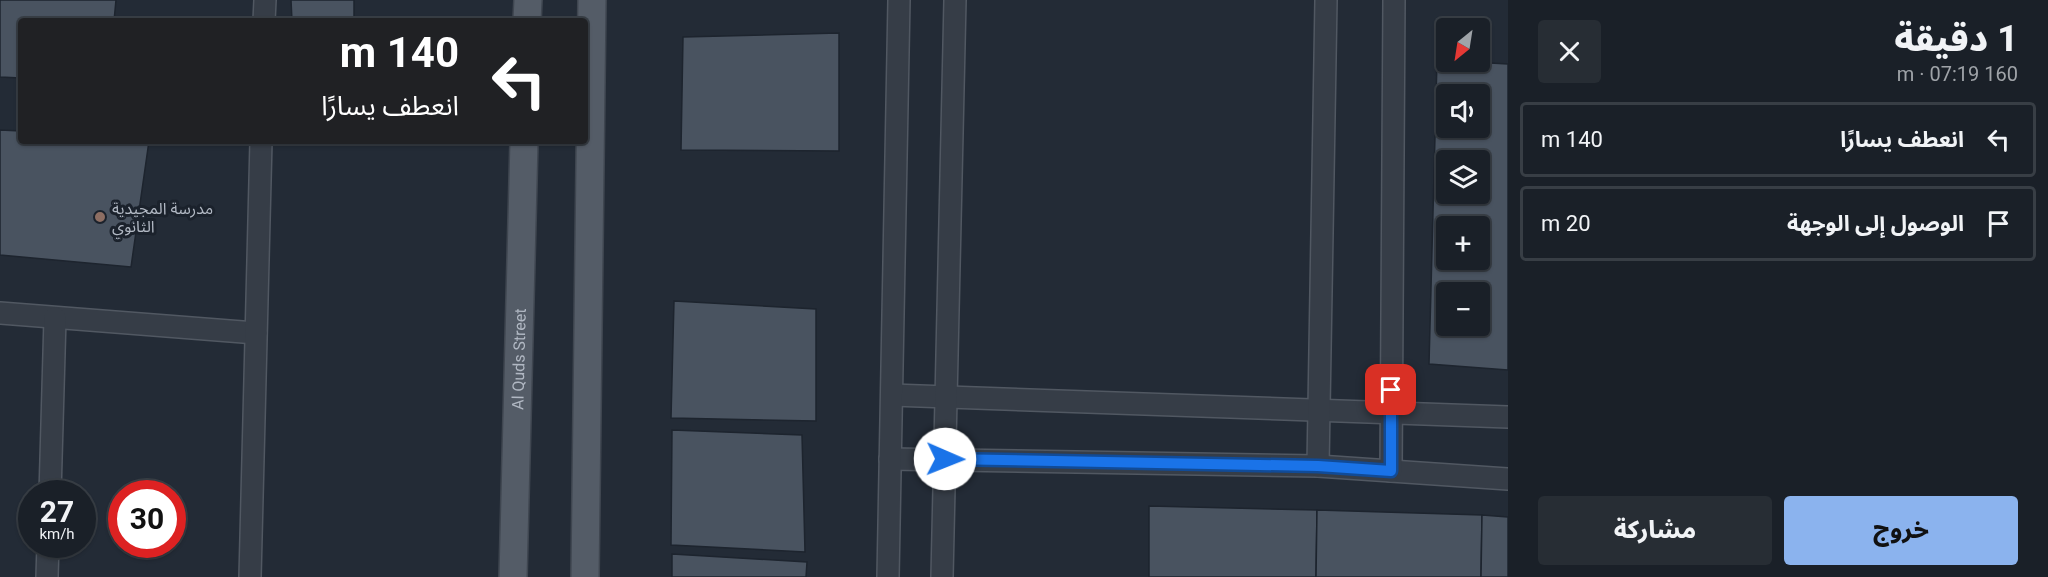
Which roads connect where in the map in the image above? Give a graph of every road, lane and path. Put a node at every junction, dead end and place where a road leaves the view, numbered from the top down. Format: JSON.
{"nodes":[{"id":1,"x":265,"y":0,"type":"edge"},
{"id":2,"x":528,"y":0,"type":"edge"},
{"id":3,"x":592,"y":0,"type":"edge"},
{"id":4,"x":900,"y":0,"type":"edge"},
{"id":5,"x":955,"y":0,"type":"edge"},
{"id":6,"x":1326,"y":0,"type":"edge"},
{"id":7,"x":1394,"y":0,"type":"edge"},
{"id":8,"x":264,"y":18,"type":"edge"},
{"id":9,"x":527,"y":18,"type":"edge"},
{"id":10,"x":261,"y":144,"type":"edge"},
{"id":11,"x":524,"y":144,"type":"edge"},
{"id":12,"x":0,"y":314,"type":"edge"},
{"id":13,"x":55,"y":318,"type":"junction"},
{"id":14,"x":256,"y":333,"type":"junction"},
{"id":15,"x":892,"y":395,"type":"junction"},
{"id":16,"x":946,"y":397,"type":"junction"},
{"id":17,"x":1319,"y":410,"type":"junction"},
{"id":18,"x":1391,"y":413,"type":"junction"},
{"id":19,"x":1508,"y":417,"type":"edge"},
{"id":20,"x":891,"y":459,"type":"junction"},
{"id":21,"x":945,"y":459,"type":"junction"},
{"id":22,"x":1318,"y":466,"type":"junction"},
{"id":23,"x":1391,"y":471,"type":"junction"},
{"id":24,"x":1508,"y":479,"type":"edge"},
{"id":25,"x":50,"y":480,"type":"edge"},
{"id":26,"x":48,"y":558,"type":"edge"},
{"id":27,"x":47,"y":577,"type":"edge"},
{"id":28,"x":250,"y":577,"type":"edge"},
{"id":29,"x":513,"y":577,"type":"edge"},
{"id":30,"x":585,"y":577,"type":"edge"},
{"id":31,"x":888,"y":577,"type":"edge"},
{"id":32,"x":942,"y":577,"type":"edge"}],
"edges":[{"from":1,"to":8,"type":"street"},
{"from":2,"to":9,"type":"main road"},
{"from":3,"to":30,"type":"main road"},
{"from":4,"to":15,"type":"street"},
{"from":5,"to":16,"type":"street"},
{"from":6,"to":17,"type":"street"},
{"from":7,"to":18,"type":"street"},
{"from":10,"to":14,"type":"street"},
{"from":11,"to":29,"type":"main road","name":"Al Quds Street"},
{"from":12,"to":13,"type":"street"},
{"from":13,"to":14,"type":"street"},
{"from":13,"to":25,"type":"street"},
{"from":14,"to":28,"type":"street"},
{"from":15,"to":16,"type":"street"},
{"from":15,"to":20,"type":"street"},
{"from":16,"to":17,"type":"street"},
{"from":16,"to":21,"type":"street"},
{"from":17,"to":18,"type":"street"},
{"from":17,"to":22,"type":"street"},
{"from":18,"to":19,"type":"street"},
{"from":18,"to":23,"type":"street"},
{"from":20,"to":21,"type":"street"},
{"from":20,"to":31,"type":"street"},
{"from":21,"to":22,"type":"street"},
{"from":21,"to":32,"type":"street"},
{"from":22,"to":23,"type":"street"},
{"from":23,"to":24,"type":"street"},
{"from":26,"to":27,"type":"street"}]}
